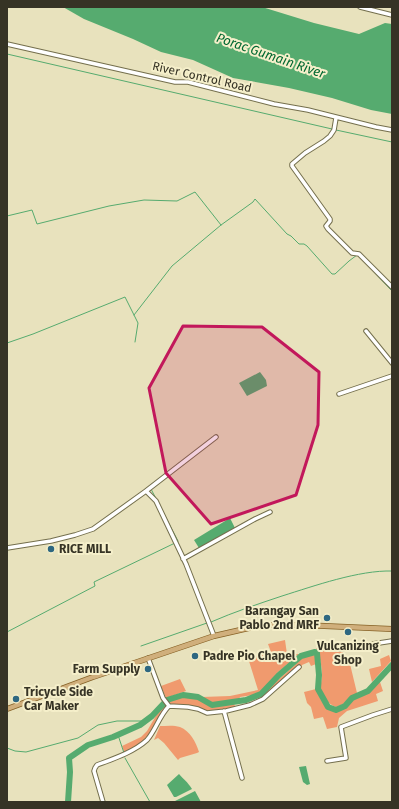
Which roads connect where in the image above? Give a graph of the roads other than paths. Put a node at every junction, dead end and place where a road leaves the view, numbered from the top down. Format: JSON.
{"nodes":[{"id":1,"x":360,"y":7,"type":"edge"},
{"id":2,"x":392,"y":14,"type":"edge"},
{"id":3,"x":7,"y":44,"type":"edge"},
{"id":4,"x":336,"y":118,"type":"junction"},
{"id":5,"x":392,"y":130,"type":"edge"},
{"id":6,"x":392,"y":287,"type":"edge"},
{"id":7,"x":366,"y":331,"type":"dead end"},
{"id":8,"x":392,"y":363,"type":"edge"},
{"id":9,"x":392,"y":376,"type":"edge"},
{"id":10,"x":339,"y":394,"type":"dead end"},
{"id":11,"x":216,"y":437,"type":"dead end"},
{"id":12,"x":146,"y":491,"type":"junction"},
{"id":13,"x":270,"y":512,"type":"dead end"},
{"id":14,"x":7,"y":548,"type":"edge"},
{"id":15,"x":184,"y":559,"type":"junction"},
{"id":16,"x":392,"y":629,"type":"edge"},
{"id":17,"x":214,"y":636,"type":"junction"},
{"id":18,"x":392,"y":641,"type":"edge"},
{"id":19,"x":340,"y":649,"type":"dead end"},
{"id":20,"x":148,"y":658,"type":"junction"},
{"id":21,"x":299,"y":667,"type":"dead end"},
{"id":22,"x":167,"y":705,"type":"junction"},
{"id":23,"x":7,"y":709,"type":"edge"},
{"id":24,"x":392,"y":709,"type":"edge"},
{"id":25,"x":224,"y":712,"type":"junction"},
{"id":26,"x":327,"y":761,"type":"dead end"},
{"id":27,"x":242,"y":778,"type":"dead end"},
{"id":28,"x":103,"y":802,"type":"edge"}],
"edges":[{"from":1,"to":2,"type":"street"},
{"from":3,"to":4,"type":"street","name":"River Control Road"},
{"from":4,"to":5,"type":"street","name":"River Control Road"},
{"from":4,"to":6,"type":"street"},
{"from":7,"to":8,"type":"street"},
{"from":9,"to":10,"type":"street"},
{"from":11,"to":12,"type":"street"},
{"from":12,"to":14,"type":"street"},
{"from":12,"to":15,"type":"street"},
{"from":13,"to":15,"type":"street"},
{"from":15,"to":17,"type":"street"},
{"from":16,"to":17,"type":"main road"},
{"from":17,"to":20,"type":"main road"},
{"from":18,"to":19,"type":"street"},
{"from":20,"to":22,"type":"street"},
{"from":20,"to":23,"type":"main road"},
{"from":21,"to":25,"type":"street"},
{"from":22,"to":25,"type":"street"},
{"from":22,"to":28,"type":"street"},
{"from":24,"to":26,"type":"street"},
{"from":25,"to":27,"type":"street"}]}
